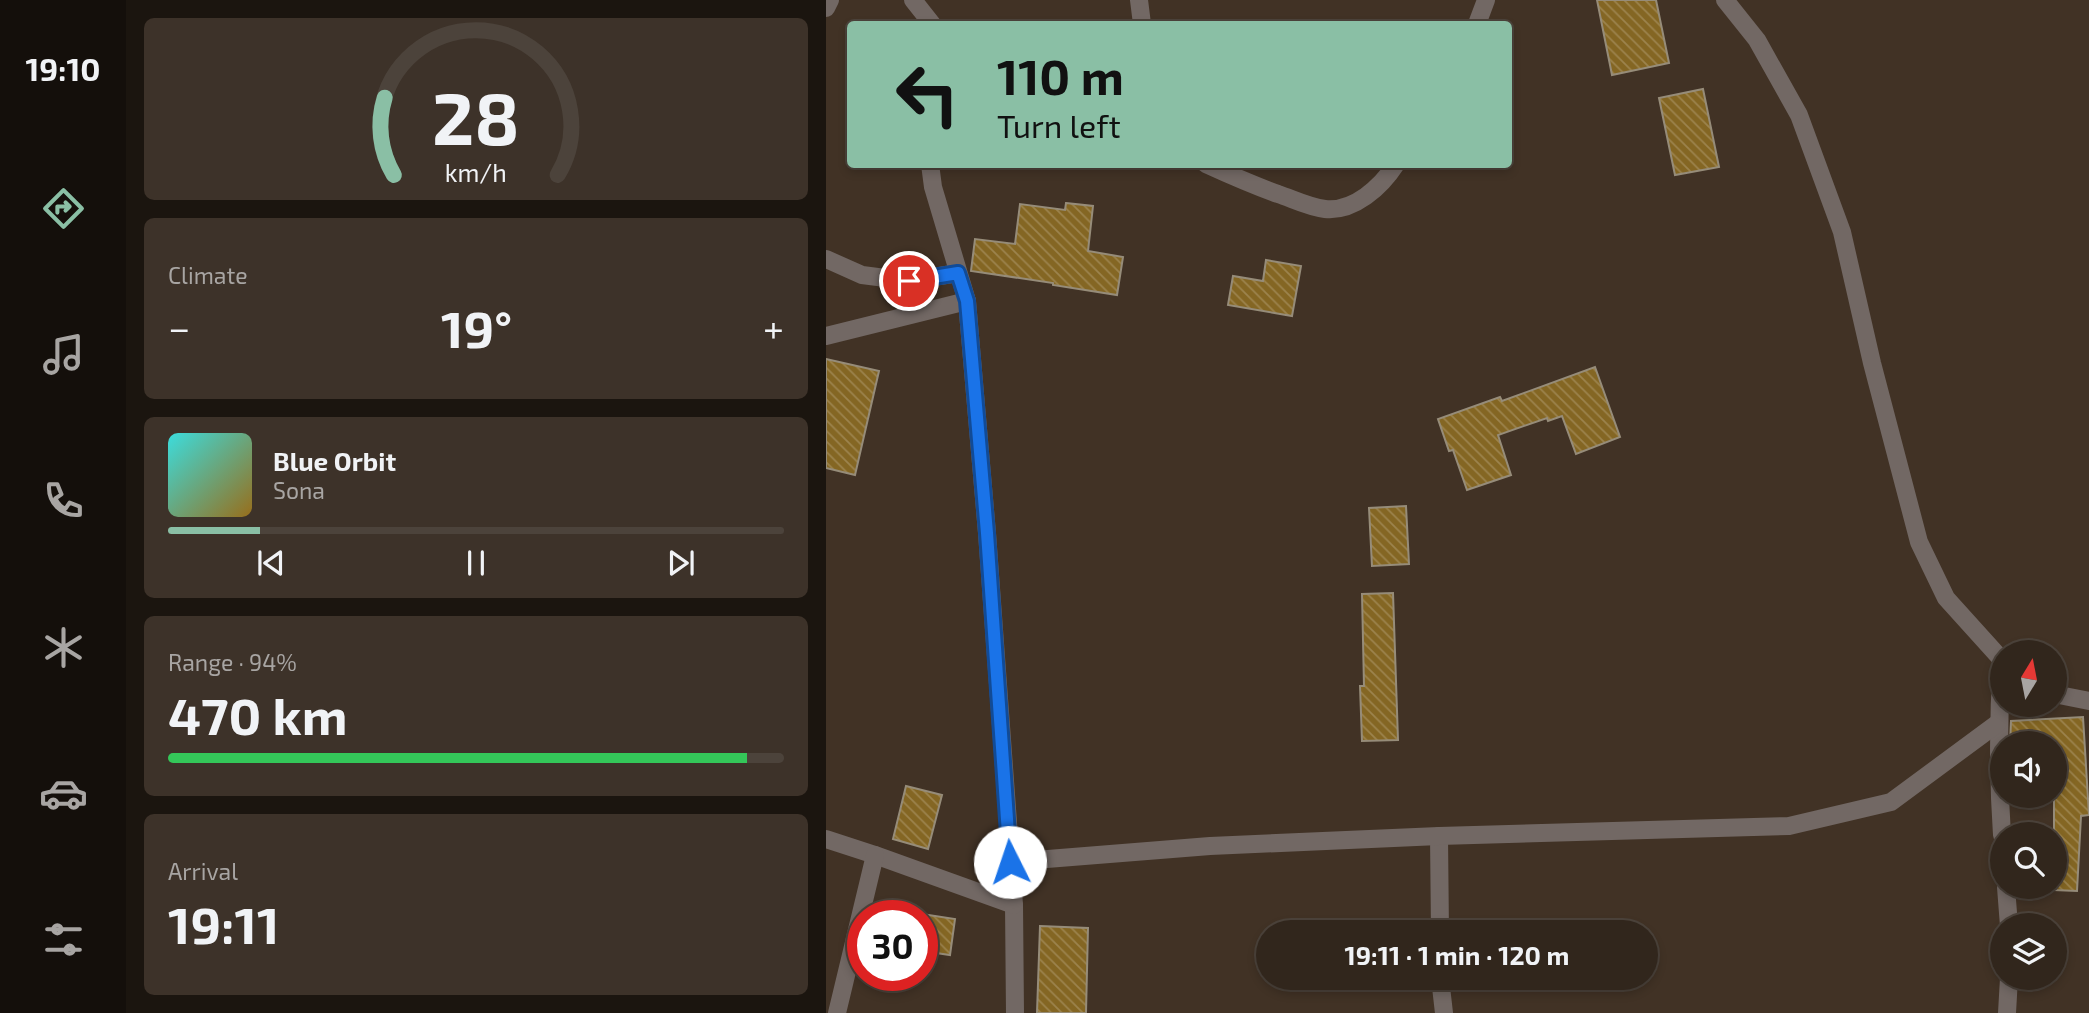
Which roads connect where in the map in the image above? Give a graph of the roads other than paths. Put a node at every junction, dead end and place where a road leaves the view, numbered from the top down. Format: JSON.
{"nodes":[{"id":1,"x":830,"y":0,"type":"edge"},
{"id":2,"x":1139,"y":0,"type":"edge"},
{"id":3,"x":1486,"y":0,"type":"edge"},
{"id":4,"x":1726,"y":0,"type":"edge"},
{"id":5,"x":826,"y":8,"type":"edge"},
{"id":6,"x":1142,"y":21,"type":"edge"},
{"id":7,"x":1477,"y":21,"type":"edge"},
{"id":8,"x":931,"y":168,"type":"edge"},
{"id":9,"x":1216,"y":168,"type":"edge"},
{"id":10,"x":1394,"y":168,"type":"edge"},
{"id":11,"x":826,"y":259,"type":"edge"},
{"id":12,"x":958,"y":273,"type":"junction"},
{"id":13,"x":967,"y":301,"type":"junction"},
{"id":14,"x":826,"y":336,"type":"edge"},
{"id":15,"x":2067,"y":697,"type":"edge"},
{"id":16,"x":2089,"y":701,"type":"edge"},
{"id":17,"x":1998,"y":723,"type":"junction"},
{"id":18,"x":2001,"y":822,"type":"edge"},
{"id":19,"x":1439,"y":836,"type":"junction"},
{"id":20,"x":826,"y":839,"type":"edge"},
{"id":21,"x":875,"y":855,"type":"junction"},
{"id":22,"x":1010,"y":862,"type":"junction"},
{"id":23,"x":1014,"y":905,"type":"junction"},
{"id":24,"x":1440,"y":920,"type":"edge"},
{"id":25,"x":1438,"y":990,"type":"edge"},
{"id":26,"x":1441,"y":990,"type":"edge"},
{"id":27,"x":2008,"y":990,"type":"edge"},
{"id":28,"x":837,"y":1013,"type":"edge"},
{"id":29,"x":1015,"y":1013,"type":"edge"},
{"id":30,"x":1433,"y":1013,"type":"edge"},
{"id":31,"x":1444,"y":1013,"type":"edge"},
{"id":32,"x":2007,"y":1013,"type":"edge"}],
"edges":[{"from":1,"to":5,"type":"street"},
{"from":2,"to":6,"type":"street"},
{"from":3,"to":7,"type":"street"},
{"from":4,"to":17,"type":"street"},
{"from":8,"to":12,"type":"street"},
{"from":9,"to":10,"type":"street"},
{"from":11,"to":12,"type":"street"},
{"from":12,"to":13,"type":"street"},
{"from":13,"to":14,"type":"street"},
{"from":13,"to":22,"type":"street"},
{"from":15,"to":16,"type":"street"},
{"from":17,"to":18,"type":"street"},
{"from":17,"to":19,"type":"street"},
{"from":19,"to":22,"type":"street"},
{"from":19,"to":24,"type":"street"},
{"from":20,"to":21,"type":"street"},
{"from":21,"to":23,"type":"street"},
{"from":21,"to":28,"type":"street"},
{"from":22,"to":23,"type":"street"},
{"from":23,"to":29,"type":"street"},
{"from":25,"to":30,"type":"street"},
{"from":26,"to":31,"type":"street"},
{"from":27,"to":32,"type":"street"}]}
